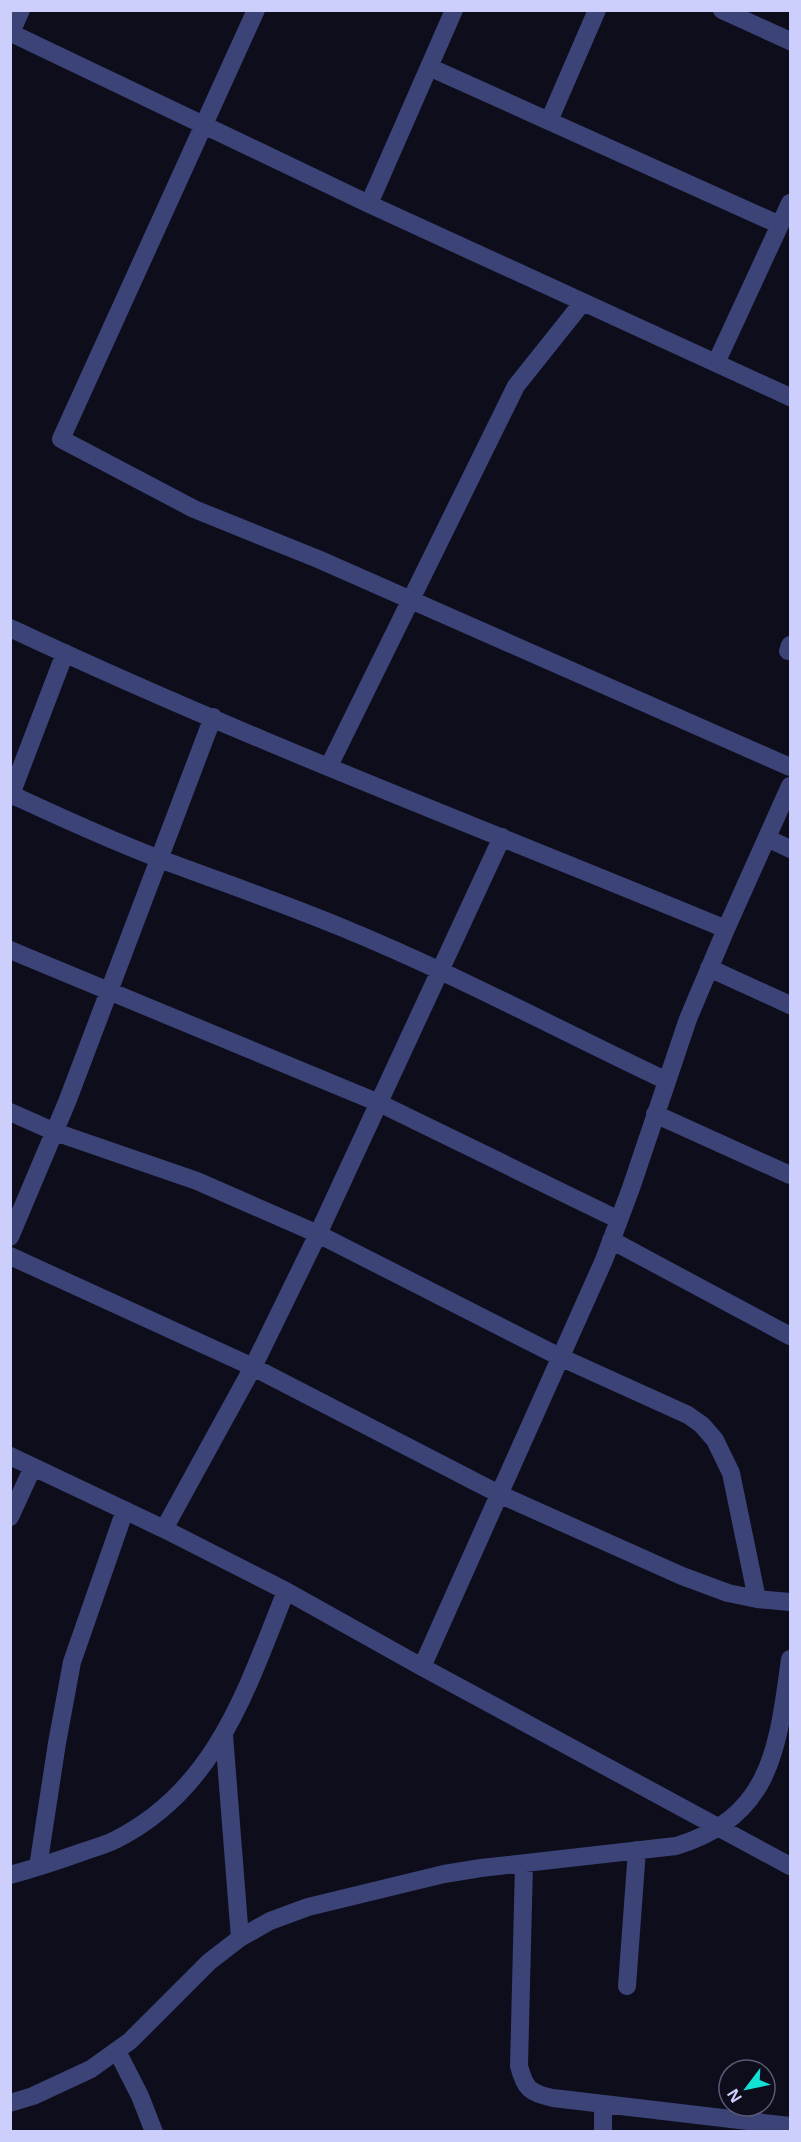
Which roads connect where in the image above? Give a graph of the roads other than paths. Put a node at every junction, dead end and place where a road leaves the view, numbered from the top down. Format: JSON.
{"nodes":[{"id":1,"x":256,"y":10,"type":"edge"},
{"id":2,"x":454,"y":10,"type":"edge"},
{"id":3,"x":597,"y":10,"type":"edge"},
{"id":4,"x":722,"y":10,"type":"edge"},
{"id":5,"x":18,"y":11,"type":"edge"},
{"id":6,"x":11,"y":34,"type":"edge"},
{"id":7,"x":790,"y":41,"type":"edge"},
{"id":8,"x":429,"y":67,"type":"junction"},
{"id":9,"x":549,"y":121,"type":"junction"},
{"id":10,"x":205,"y":125,"type":"junction"},
{"id":11,"x":790,"y":203,"type":"edge"},
{"id":12,"x":369,"y":204,"type":"junction"},
{"id":13,"x":780,"y":225,"type":"junction"},
{"id":14,"x":583,"y":302,"type":"junction"},
{"id":15,"x":716,"y":363,"type":"junction"},
{"id":16,"x":790,"y":397,"type":"edge"},
{"id":17,"x":410,"y":599,"type":"junction"},
{"id":18,"x":10,"y":628,"type":"edge"},
{"id":19,"x":65,"y":653,"type":"junction"},
{"id":20,"x":213,"y":717,"type":"junction"},
{"id":21,"x":329,"y":766,"type":"junction"},
{"id":22,"x":790,"y":767,"type":"edge"},
{"id":23,"x":790,"y":786,"type":"edge"},
{"id":24,"x":11,"y":795,"type":"edge"},
{"id":25,"x":502,"y":837,"type":"junction"},
{"id":26,"x":767,"y":838,"type":"junction"},
{"id":27,"x":790,"y":849,"type":"edge"},
{"id":28,"x":159,"y":859,"type":"junction"},
{"id":29,"x":726,"y":929,"type":"junction"},
{"id":30,"x":10,"y":950,"type":"edge"},
{"id":31,"x":709,"y":968,"type":"junction"},
{"id":32,"x":440,"y":971,"type":"junction"},
{"id":33,"x":108,"y":990,"type":"junction"},
{"id":34,"x":790,"y":1005,"type":"edge"},
{"id":35,"x":667,"y":1081,"type":"junction"},
{"id":36,"x":379,"y":1103,"type":"junction"},
{"id":37,"x":10,"y":1112,"type":"edge"},
{"id":38,"x":655,"y":1114,"type":"junction"},
{"id":39,"x":55,"y":1132,"type":"junction"},
{"id":40,"x":790,"y":1175,"type":"edge"},
{"id":41,"x":619,"y":1220,"type":"junction"},
{"id":42,"x":318,"y":1234,"type":"junction"},
{"id":43,"x":10,"y":1237,"type":"edge"},
{"id":44,"x":611,"y":1240,"type":"junction"},
{"id":45,"x":10,"y":1256,"type":"edge"},
{"id":46,"x":790,"y":1336,"type":"edge"},
{"id":47,"x":560,"y":1357,"type":"junction"},
{"id":48,"x":253,"y":1367,"type":"junction"},
{"id":49,"x":10,"y":1456,"type":"edge"},
{"id":50,"x":33,"y":1467,"type":"junction"},
{"id":51,"x":501,"y":1495,"type":"junction"},
{"id":52,"x":125,"y":1510,"type":"junction"},
{"id":53,"x":10,"y":1517,"type":"edge"},
{"id":54,"x":164,"y":1529,"type":"junction"},
{"id":55,"x":286,"y":1591,"type":"junction"},
{"id":56,"x":757,"y":1599,"type":"junction"},
{"id":57,"x":790,"y":1602,"type":"edge"},
{"id":58,"x":790,"y":1659,"type":"edge"},
{"id":59,"x":422,"y":1667,"type":"junction"},
{"id":60,"x":224,"y":1736,"type":"junction"},
{"id":61,"x":719,"y":1828,"type":"junction"},
{"id":62,"x":637,"y":1850,"type":"junction"},
{"id":63,"x":525,"y":1864,"type":"junction"},
{"id":64,"x":790,"y":1866,"type":"edge"},
{"id":65,"x":38,"y":1867,"type":"junction"},
{"id":66,"x":10,"y":1875,"type":"edge"},
{"id":67,"x":240,"y":1938,"type":"junction"},
{"id":68,"x":627,"y":1986,"type":"dead end"},
{"id":69,"x":117,"y":2051,"type":"junction"},
{"id":70,"x":10,"y":2103,"type":"edge"},
{"id":71,"x":603,"y":2104,"type":"junction"},
{"id":72,"x":790,"y":2126,"type":"edge"},
{"id":73,"x":154,"y":2132,"type":"edge"},
{"id":74,"x":603,"y":2132,"type":"edge"}],
"edges":[{"from":1,"to":10,"type":"street"},
{"from":2,"to":8,"type":"street"},
{"from":3,"to":9,"type":"street"},
{"from":4,"to":7,"type":"street"},
{"from":5,"to":6,"type":"street"},
{"from":6,"to":10,"type":"street"},
{"from":8,"to":9,"type":"street"},
{"from":8,"to":12,"type":"street"},
{"from":9,"to":13,"type":"street"},
{"from":10,"to":12,"type":"street"},
{"from":10,"to":17,"type":"street"},
{"from":11,"to":13,"type":"street"},
{"from":12,"to":14,"type":"street"},
{"from":13,"to":15,"type":"street"},
{"from":14,"to":15,"type":"street"},
{"from":14,"to":17,"type":"street"},
{"from":15,"to":16,"type":"street"},
{"from":17,"to":21,"type":"street"},
{"from":17,"to":22,"type":"street"},
{"from":18,"to":19,"type":"street"},
{"from":19,"to":20,"type":"street"},
{"from":19,"to":24,"type":"street"},
{"from":20,"to":21,"type":"street"},
{"from":20,"to":28,"type":"street"},
{"from":21,"to":25,"type":"street"},
{"from":23,"to":26,"type":"street"},
{"from":24,"to":28,"type":"street"},
{"from":25,"to":29,"type":"street"},
{"from":25,"to":32,"type":"street"},
{"from":26,"to":27,"type":"street"},
{"from":26,"to":29,"type":"street"},
{"from":28,"to":32,"type":"street"},
{"from":28,"to":33,"type":"street"},
{"from":29,"to":31,"type":"street"},
{"from":30,"to":33,"type":"street"},
{"from":31,"to":34,"type":"street"},
{"from":31,"to":35,"type":"street"},
{"from":32,"to":35,"type":"street"},
{"from":32,"to":36,"type":"street"},
{"from":33,"to":36,"type":"street"},
{"from":33,"to":39,"type":"street"},
{"from":35,"to":38,"type":"street"},
{"from":36,"to":41,"type":"street"},
{"from":36,"to":42,"type":"street"},
{"from":37,"to":39,"type":"street"},
{"from":38,"to":40,"type":"street"},
{"from":38,"to":41,"type":"street"},
{"from":39,"to":42,"type":"street"},
{"from":39,"to":43,"type":"street"},
{"from":41,"to":44,"type":"street"},
{"from":42,"to":47,"type":"street"},
{"from":42,"to":48,"type":"street"},
{"from":44,"to":46,"type":"street"},
{"from":44,"to":47,"type":"street"},
{"from":45,"to":48,"type":"street"},
{"from":47,"to":51,"type":"street"},
{"from":47,"to":56,"type":"street"},
{"from":48,"to":51,"type":"street"},
{"from":48,"to":54,"type":"street"},
{"from":49,"to":50,"type":"street"},
{"from":50,"to":52,"type":"street"},
{"from":50,"to":53,"type":"street"},
{"from":51,"to":56,"type":"street"},
{"from":51,"to":59,"type":"street"},
{"from":52,"to":54,"type":"street"},
{"from":52,"to":65,"type":"street"},
{"from":54,"to":55,"type":"street"},
{"from":55,"to":59,"type":"street"},
{"from":55,"to":60,"type":"street"},
{"from":56,"to":57,"type":"street"},
{"from":58,"to":61,"type":"street"},
{"from":59,"to":61,"type":"street"},
{"from":60,"to":65,"type":"street"},
{"from":60,"to":67,"type":"street"},
{"from":61,"to":62,"type":"street"},
{"from":61,"to":64,"type":"street"},
{"from":62,"to":63,"type":"street"},
{"from":62,"to":68,"type":"street"},
{"from":63,"to":67,"type":"street"},
{"from":63,"to":71,"type":"street"},
{"from":65,"to":66,"type":"street"},
{"from":67,"to":69,"type":"street"},
{"from":69,"to":70,"type":"street"},
{"from":69,"to":73,"type":"street"},
{"from":71,"to":72,"type":"street"},
{"from":71,"to":74,"type":"street"}]}
